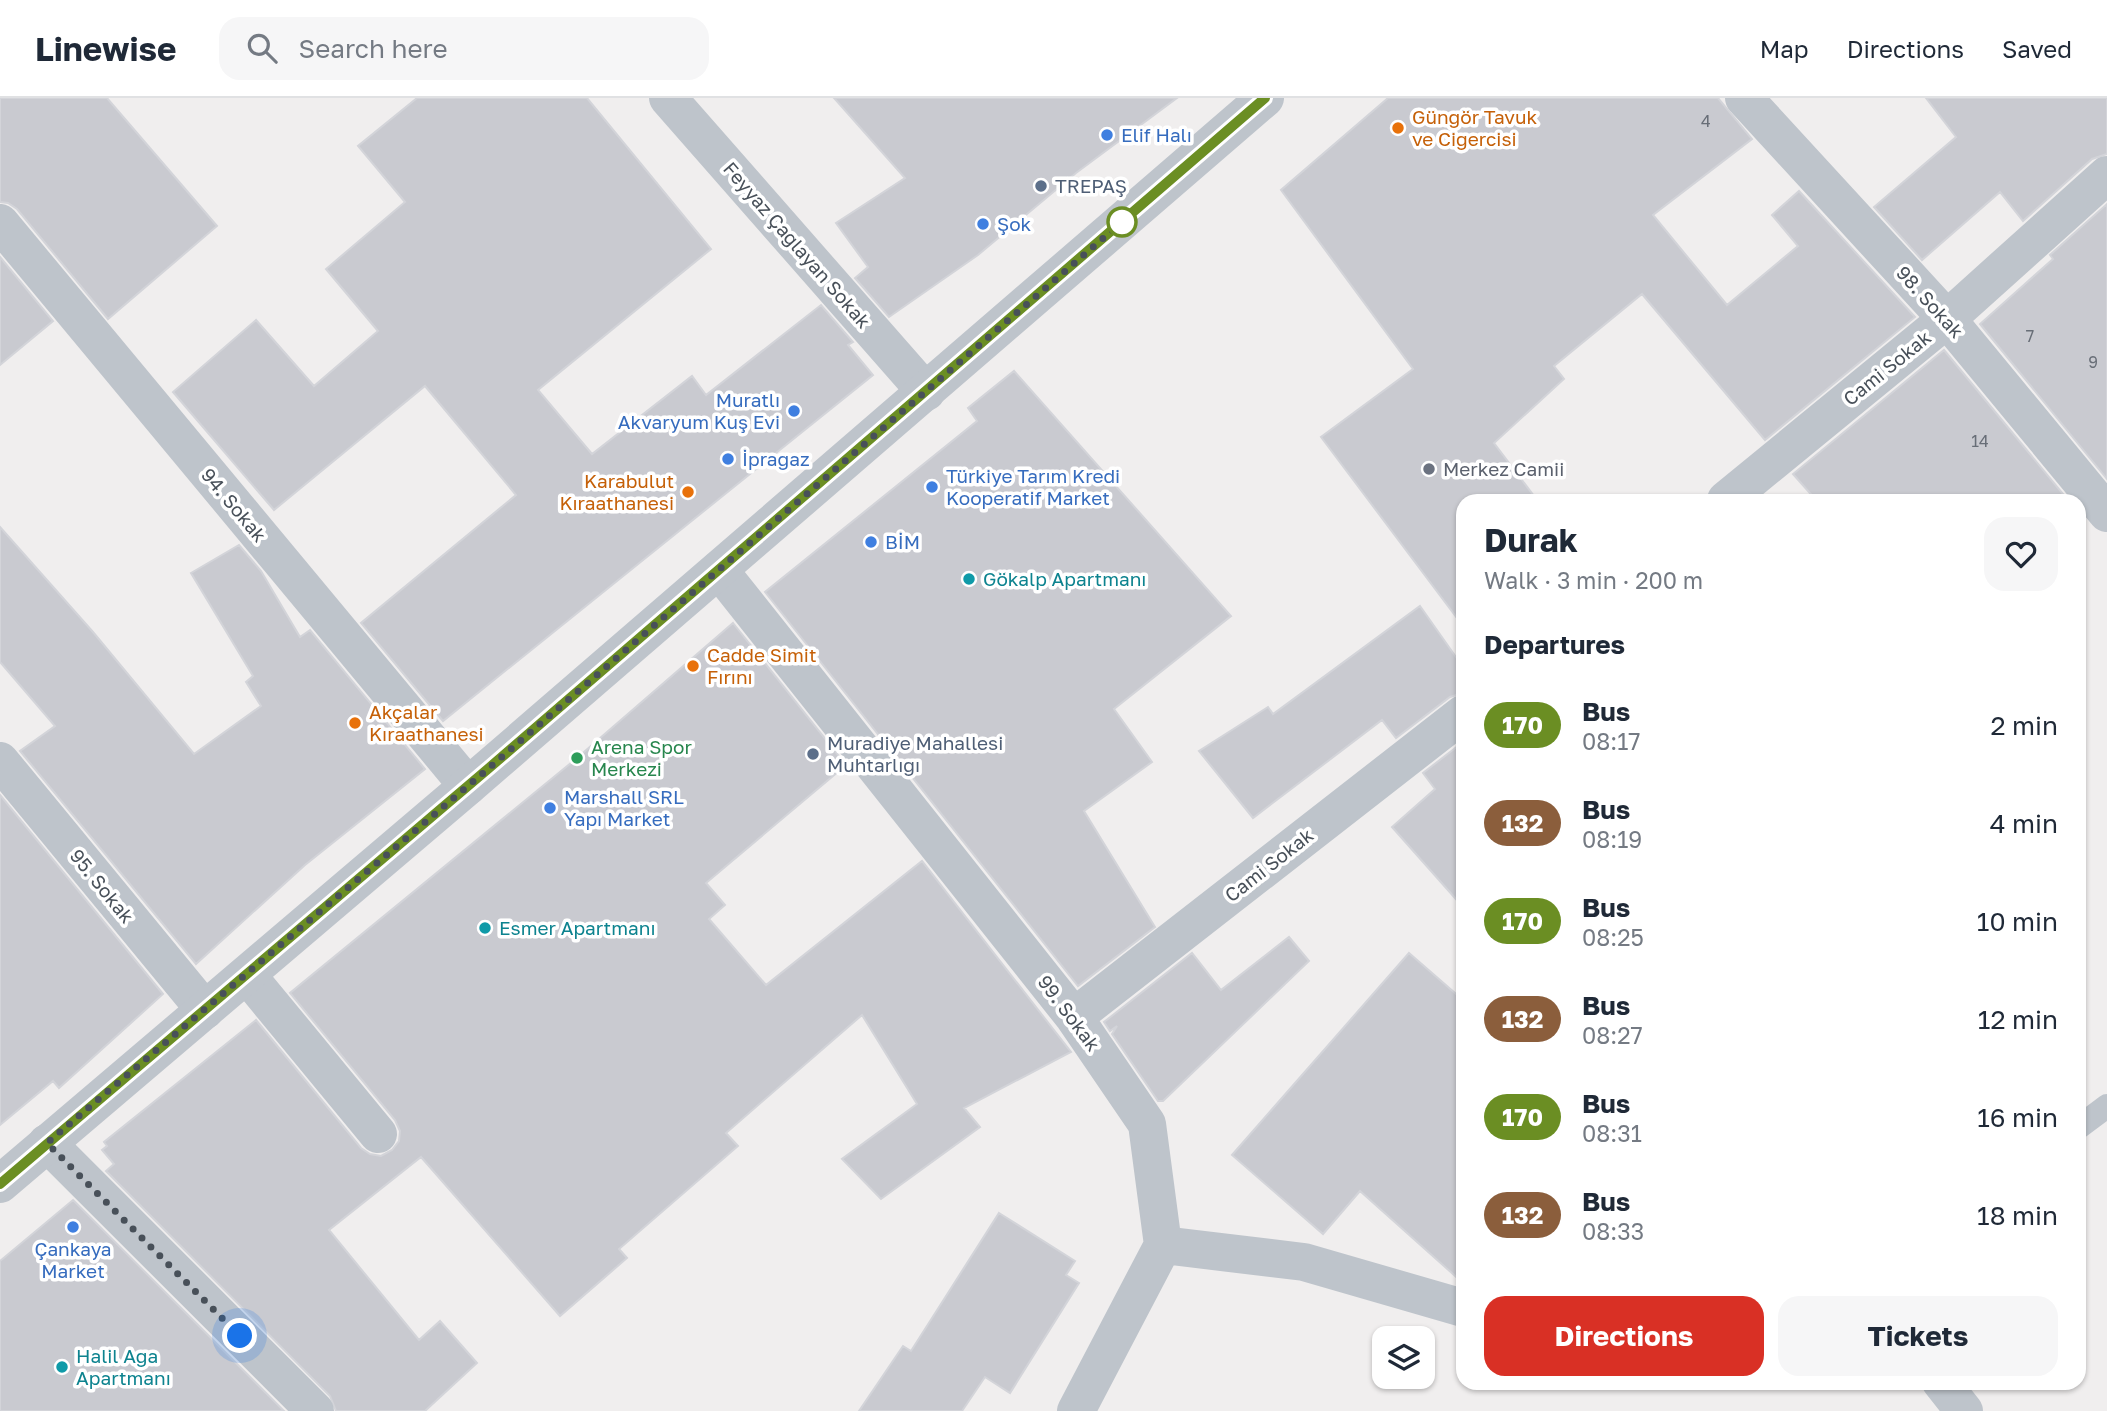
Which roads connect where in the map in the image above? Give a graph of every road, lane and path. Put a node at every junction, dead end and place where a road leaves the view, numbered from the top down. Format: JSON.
{"nodes":[{"id":1,"x":668,"y":98,"type":"edge"},
{"id":2,"x":1265,"y":98,"type":"edge"},
{"id":3,"x":1744,"y":98,"type":"edge"},
{"id":4,"x":2107,"y":175,"type":"edge"},
{"id":5,"x":0,"y":223,"type":"edge"},
{"id":6,"x":1947,"y":319,"type":"junction"},
{"id":7,"x":926,"y":392,"type":"junction"},
{"id":8,"x":1733,"y":494,"type":"edge"},
{"id":9,"x":2107,"y":513,"type":"edge"},
{"id":10,"x":719,"y":570,"type":"junction"},
{"id":11,"x":1456,"y":719,"type":"edge"},
{"id":12,"x":0,"y":761,"type":"edge"},
{"id":13,"x":468,"y":786,"type":"junction"},
{"id":14,"x":247,"y":975,"type":"junction"},
{"id":15,"x":205,"y":1010,"type":"junction"},
{"id":16,"x":1074,"y":1017,"type":"junction"},
{"id":17,"x":2107,"y":1106,"type":"edge"},
{"id":18,"x":2086,"y":1122,"type":"edge"},
{"id":19,"x":378,"y":1134,"type":"dead end"},
{"id":20,"x":47,"y":1143,"type":"junction"},
{"id":21,"x":0,"y":1184,"type":"edge"},
{"id":22,"x":1163,"y":1245,"type":"junction"},
{"id":23,"x":1456,"y":1306,"type":"edge"},
{"id":24,"x":1947,"y":1390,"type":"edge"},
{"id":25,"x":315,"y":1411,"type":"edge"},
{"id":26,"x":1076,"y":1411,"type":"edge"},
{"id":27,"x":1964,"y":1411,"type":"edge"}],
"edges":[{"from":1,"to":7,"type":"street","name":"Feyyaz Çağlayan Sokak"},
{"from":2,"to":7,"type":"street"},
{"from":3,"to":6,"type":"street","name":"98. Sokak"},
{"from":4,"to":6,"type":"street","name":"Cami Sokak"},
{"from":5,"to":13,"type":"street","name":"94. Sokak"},
{"from":6,"to":8,"type":"street","name":"Cami Sokak"},
{"from":6,"to":9,"type":"street","name":"98. Sokak"},
{"from":7,"to":10,"type":"street"},
{"from":10,"to":13,"type":"street"},
{"from":10,"to":16,"type":"street","name":"99. Sokak"},
{"from":11,"to":16,"type":"street","name":"Cami Sokak"},
{"from":12,"to":15,"type":"street","name":"95. Sokak"},
{"from":13,"to":14,"type":"street"},
{"from":14,"to":15,"type":"street"},
{"from":14,"to":19,"type":"street"},
{"from":15,"to":20,"type":"street"},
{"from":16,"to":22,"type":"street","name":"99. Sokak"},
{"from":17,"to":18,"type":"lane"},
{"from":20,"to":21,"type":"street"},
{"from":20,"to":25,"type":"street"},
{"from":22,"to":23,"type":"street"},
{"from":22,"to":26,"type":"street"},
{"from":24,"to":27,"type":"street"}]}
